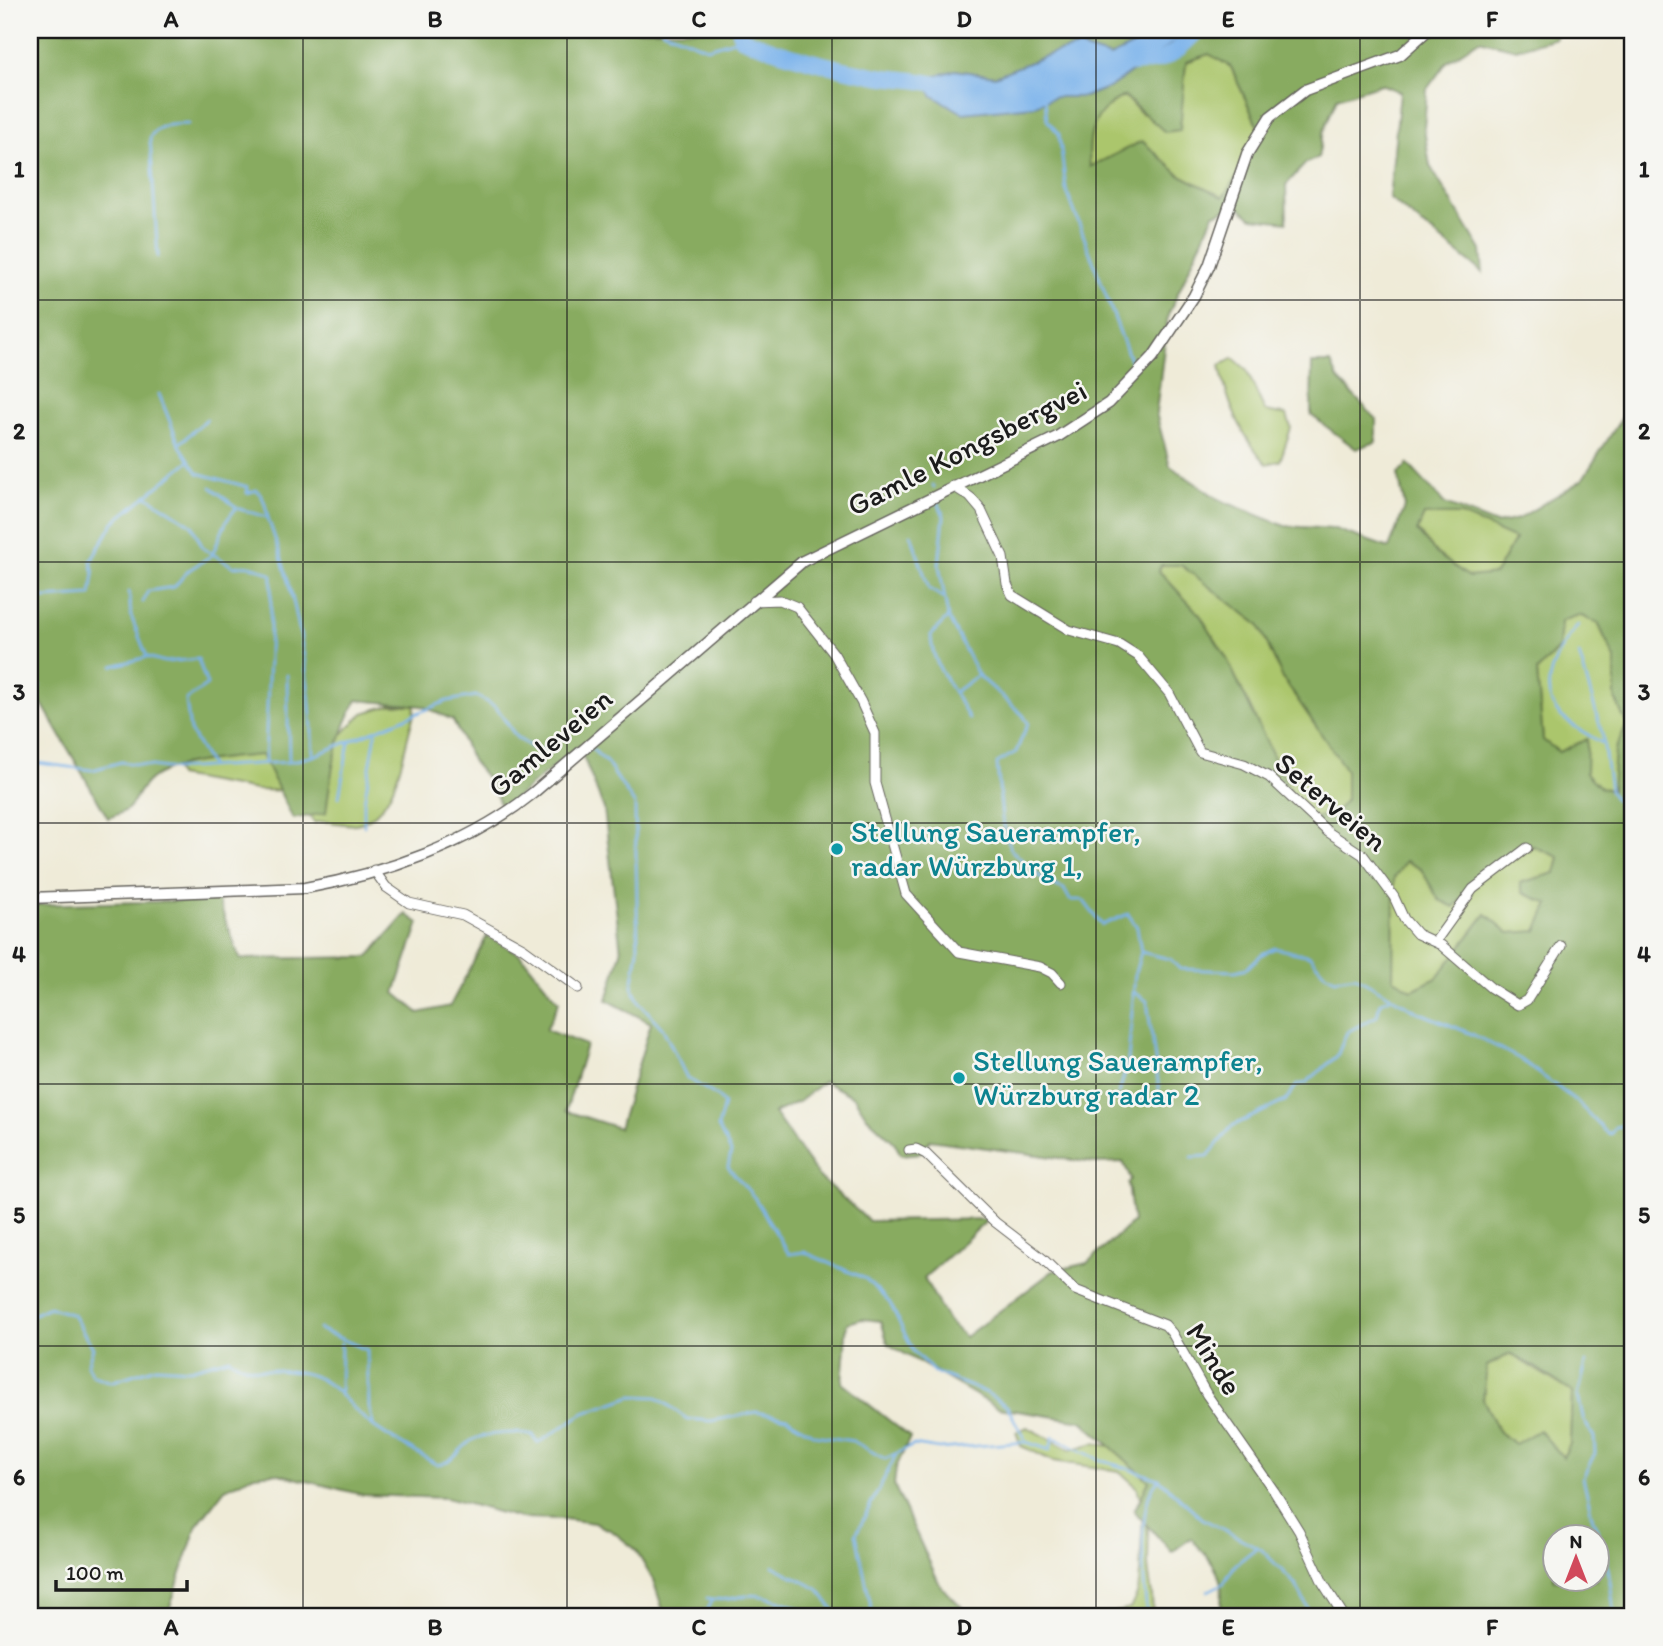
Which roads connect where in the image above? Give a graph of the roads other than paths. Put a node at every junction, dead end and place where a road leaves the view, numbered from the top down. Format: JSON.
{"nodes":[{"id":1,"x":1428,"y":30,"type":"edge"},
{"id":2,"x":953,"y":486,"type":"junction"},
{"id":3,"x":753,"y":601,"type":"junction"},
{"id":4,"x":736,"y":616,"type":"joint"},
{"id":5,"x":1527,"y":849,"type":"dead end"},
{"id":6,"x":374,"y":870,"type":"junction"},
{"id":7,"x":30,"y":898,"type":"edge"},
{"id":8,"x":1435,"y":942,"type":"junction"},
{"id":9,"x":1561,"y":946,"type":"dead end"},
{"id":10,"x":1061,"y":984,"type":"dead end"},
{"id":11,"x":578,"y":988,"type":"dead end"},
{"id":12,"x":909,"y":1150,"type":"dead end"},
{"id":13,"x":1344,"y":1616,"type":"edge"}],
"edges":[{"from":1,"to":2,"type":"main road","name":"Gamle Kongsbergvei"},
{"from":2,"to":3,"type":"main road","name":"Gamle Kongsbergvei"},
{"from":2,"to":8,"type":"street","name":"Seterveien"},
{"from":3,"to":4,"type":"main road","name":"Gamle Kongsbergvei"},
{"from":3,"to":10,"type":"street"},
{"from":4,"to":6,"type":"main road","name":"Gamleveien"},
{"from":5,"to":8,"type":"street"},
{"from":6,"to":7,"type":"main road","name":"Gamleveien"},
{"from":6,"to":11,"type":"street"},
{"from":8,"to":9,"type":"street","name":"Seterveien"},
{"from":12,"to":13,"type":"street","name":"Minde"}]}
